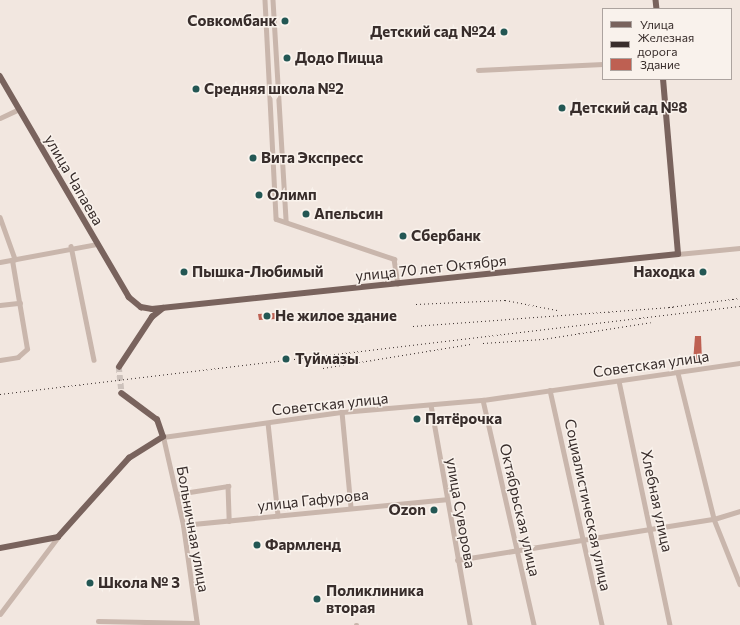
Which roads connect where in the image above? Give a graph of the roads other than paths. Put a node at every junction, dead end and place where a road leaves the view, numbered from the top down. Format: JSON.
{"nodes":[{"id":1,"x":265,"y":0,"type":"edge"},
{"id":2,"x":273,"y":0,"type":"edge"},
{"id":3,"x":602,"y":64,"type":"edge"},
{"id":4,"x":478,"y":70,"type":"dead end"},
{"id":5,"x":0,"y":76,"type":"edge"},
{"id":6,"x":663,"y":80,"type":"edge"},
{"id":7,"x":19,"y":109,"type":"junction"},
{"id":8,"x":0,"y":118,"type":"edge"},
{"id":9,"x":0,"y":217,"type":"edge"},
{"id":10,"x":286,"y":222,"type":"junction"},
{"id":11,"x":97,"y":244,"type":"junction"},
{"id":12,"x":70,"y":246,"type":"junction"},
{"id":13,"x":740,"y":248,"type":"edge"},
{"id":14,"x":678,"y":254,"type":"junction"},
{"id":15,"x":14,"y":259,"type":"junction"},
{"id":16,"x":0,"y":262,"type":"edge"},
{"id":17,"x":398,"y":284,"type":"junction"},
{"id":18,"x":129,"y":297,"type":"joint"},
{"id":19,"x":20,"y":303,"type":"junction"},
{"id":20,"x":0,"y":305,"type":"edge"},
{"id":21,"x":164,"y":308,"type":"junction"},
{"id":22,"x":0,"y":360,"type":"edge"},
{"id":23,"x":94,"y":360,"type":"dead end"},
{"id":24,"x":740,"y":364,"type":"edge"},
{"id":25,"x":120,"y":367,"type":"tunnel mouth"},
{"id":26,"x":678,"y":372,"type":"junction"},
{"id":27,"x":619,"y":381,"type":"junction"},
{"id":28,"x":550,"y":390,"type":"junction"},
{"id":29,"x":122,"y":394,"type":"dead end"},
{"id":30,"x":483,"y":400,"type":"junction"},
{"id":31,"x":431,"y":405,"type":"junction"},
{"id":32,"x":342,"y":412,"type":"junction"},
{"id":33,"x":268,"y":422,"type":"junction"},
{"id":34,"x":163,"y":437,"type":"junction"},
{"id":35,"x":177,"y":494,"type":"junction"},
{"id":36,"x":446,"y":499,"type":"junction"},
{"id":37,"x":351,"y":508,"type":"junction"},
{"id":38,"x":740,"y":511,"type":"edge"},
{"id":39,"x":278,"y":515,"type":"junction"},
{"id":40,"x":714,"y":519,"type":"junction"},
{"id":41,"x":229,"y":520,"type":"junction"},
{"id":42,"x":183,"y":524,"type":"junction"},
{"id":43,"x":651,"y":528,"type":"junction"},
{"id":44,"x":58,"y":537,"type":"junction"},
{"id":45,"x":584,"y":539,"type":"junction"},
{"id":46,"x":0,"y":548,"type":"edge"},
{"id":47,"x":518,"y":550,"type":"junction"},
{"id":48,"x":457,"y":560,"type":"junction"},
{"id":49,"x":740,"y":584,"type":"edge"},
{"id":50,"x":1,"y":611,"type":"edge"},
{"id":51,"x":98,"y":621,"type":"dead end"},
{"id":52,"x":197,"y":624,"type":"edge"},
{"id":53,"x":470,"y":625,"type":"edge"},
{"id":54,"x":534,"y":625,"type":"edge"},
{"id":55,"x":602,"y":625,"type":"edge"},
{"id":56,"x":670,"y":625,"type":"edge"}],
"edges":[{"from":1,"to":10,"type":"street"},
{"from":2,"to":10,"type":"street"},
{"from":3,"to":4,"type":"street"},
{"from":5,"to":7,"type":"main road","name":"улица Чапаева"},
{"from":6,"to":14,"type":"main road"},
{"from":7,"to":8,"type":"street"},
{"from":7,"to":11,"type":"main road","name":"улица Чапаева"},
{"from":9,"to":15,"type":"street"},
{"from":10,"to":17,"type":"street"},
{"from":11,"to":12,"type":"street"},
{"from":11,"to":18,"type":"main road","name":"улица Чапаева"},
{"from":12,"to":15,"type":"street"},
{"from":12,"to":23,"type":"street"},
{"from":13,"to":14,"type":"street","name":"улица 70 лет Октября"},
{"from":14,"to":17,"type":"main road","name":"улица 70 лет Октября"},
{"from":15,"to":16,"type":"street"},
{"from":15,"to":19,"type":"street"},
{"from":17,"to":21,"type":"main road","name":"улица 70 лет Октября"},
{"from":18,"to":21,"type":"main road","name":"улица 70 лет Октября"},
{"from":19,"to":20,"type":"street"},
{"from":19,"to":22,"type":"street"},
{"from":21,"to":25,"type":"main road"},
{"from":24,"to":26,"type":"street","name":"Советская улица"},
{"from":26,"to":27,"type":"street","name":"Советская улица"},
{"from":26,"to":40,"type":"street"},
{"from":27,"to":28,"type":"street","name":"Советская улица"},
{"from":27,"to":43,"type":"street","name":"Хлебная улица"},
{"from":28,"to":30,"type":"street","name":"Советская улица"},
{"from":28,"to":45,"type":"street","name":"Социалистическая улица"},
{"from":29,"to":34,"type":"main road"},
{"from":30,"to":31,"type":"street","name":"Советская улица"},
{"from":30,"to":47,"type":"street","name":"Октябрьская улица"},
{"from":31,"to":32,"type":"street","name":"Советская улица"},
{"from":31,"to":36,"type":"street","name":"улица Суворова"},
{"from":32,"to":33,"type":"street","name":"Советская улица"},
{"from":32,"to":37,"type":"street"},
{"from":33,"to":34,"type":"street","name":"Советская улица"},
{"from":33,"to":39,"type":"street"},
{"from":34,"to":35,"type":"street","name":"Больничная улица"},
{"from":34,"to":44,"type":"main road","name":"Советская улица"},
{"from":35,"to":41,"type":"street"},
{"from":35,"to":42,"type":"street","name":"Больничная улица"},
{"from":36,"to":37,"type":"street","name":"улица Гафурова"},
{"from":36,"to":48,"type":"street","name":"улица Суворова"},
{"from":37,"to":39,"type":"street","name":"улица Гафурова"},
{"from":38,"to":40,"type":"street"},
{"from":39,"to":41,"type":"street","name":"улица Гафурова"},
{"from":40,"to":43,"type":"street"},
{"from":40,"to":49,"type":"street"},
{"from":41,"to":42,"type":"street","name":"улица Гафурова"},
{"from":42,"to":52,"type":"street","name":"Больничная улица"},
{"from":43,"to":45,"type":"street"},
{"from":43,"to":56,"type":"street","name":"Хлебная улица"},
{"from":44,"to":46,"type":"main road"},
{"from":44,"to":50,"type":"street","name":"Советская улица"},
{"from":45,"to":47,"type":"street"},
{"from":45,"to":55,"type":"street","name":"Социалистическая улица"},
{"from":47,"to":48,"type":"street"},
{"from":47,"to":54,"type":"street","name":"Октябрьская улица"},
{"from":48,"to":53,"type":"street","name":"улица Суворова"},
{"from":51,"to":52,"type":"street"}]}
